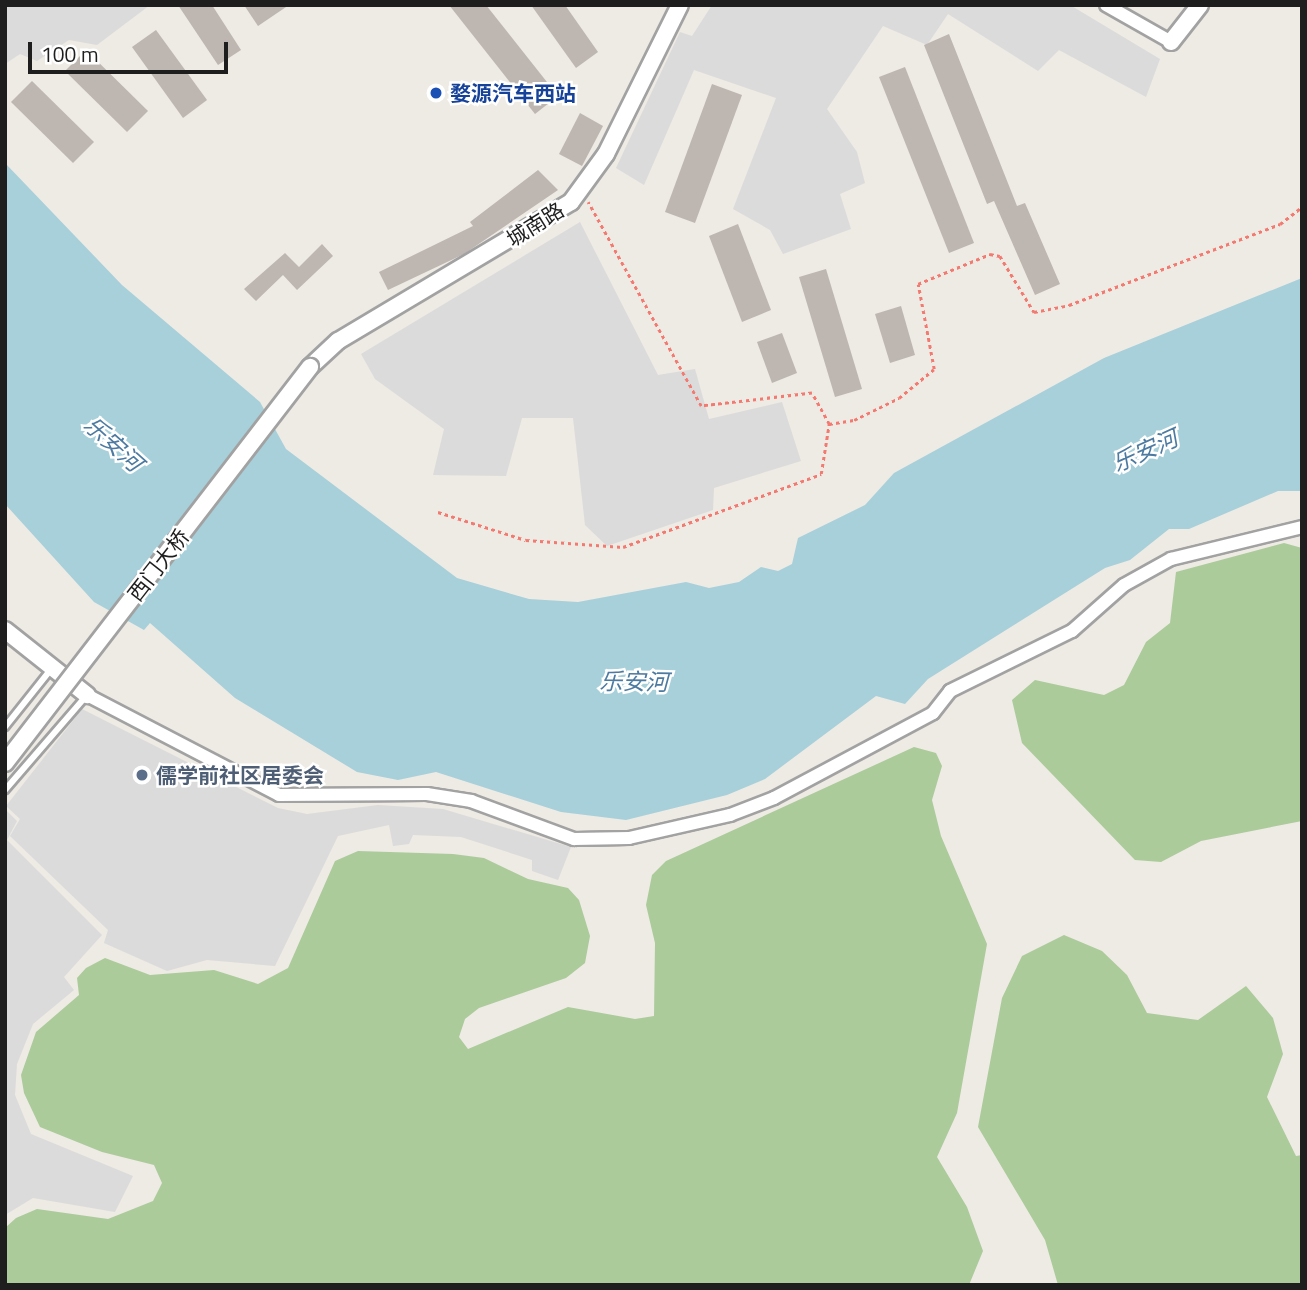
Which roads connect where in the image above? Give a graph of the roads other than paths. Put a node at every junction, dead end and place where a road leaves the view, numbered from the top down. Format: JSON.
{"nodes":[{"id":1,"x":680,"y":5,"type":"edge"},
{"id":2,"x":1106,"y":5,"type":"edge"},
{"id":3,"x":1200,"y":5,"type":"edge"},
{"id":4,"x":1171,"y":42,"type":"joint"},
{"id":5,"x":310,"y":367,"type":"joint"},
{"id":6,"x":1301,"y":529,"type":"edge"},
{"id":7,"x":5,"y":630,"type":"edge"},
{"id":8,"x":53,"y":667,"type":"junction"},
{"id":9,"x":87,"y":695,"type":"junction"},
{"id":10,"x":5,"y":727,"type":"edge"},
{"id":11,"x":5,"y":763,"type":"edge"},
{"id":12,"x":5,"y":790,"type":"edge"}],
"edges":[{"from":1,"to":5,"type":"street","name":"城南路"},
{"from":2,"to":4,"type":"street"},
{"from":3,"to":4,"type":"street"},
{"from":5,"to":11,"type":"street","name":"西门大桥","bridge":true},
{"from":6,"to":9,"type":"street"},
{"from":7,"to":8,"type":"street"},
{"from":8,"to":9,"type":"street"},
{"from":8,"to":10,"type":"lane"},
{"from":9,"to":12,"type":"lane"}]}
